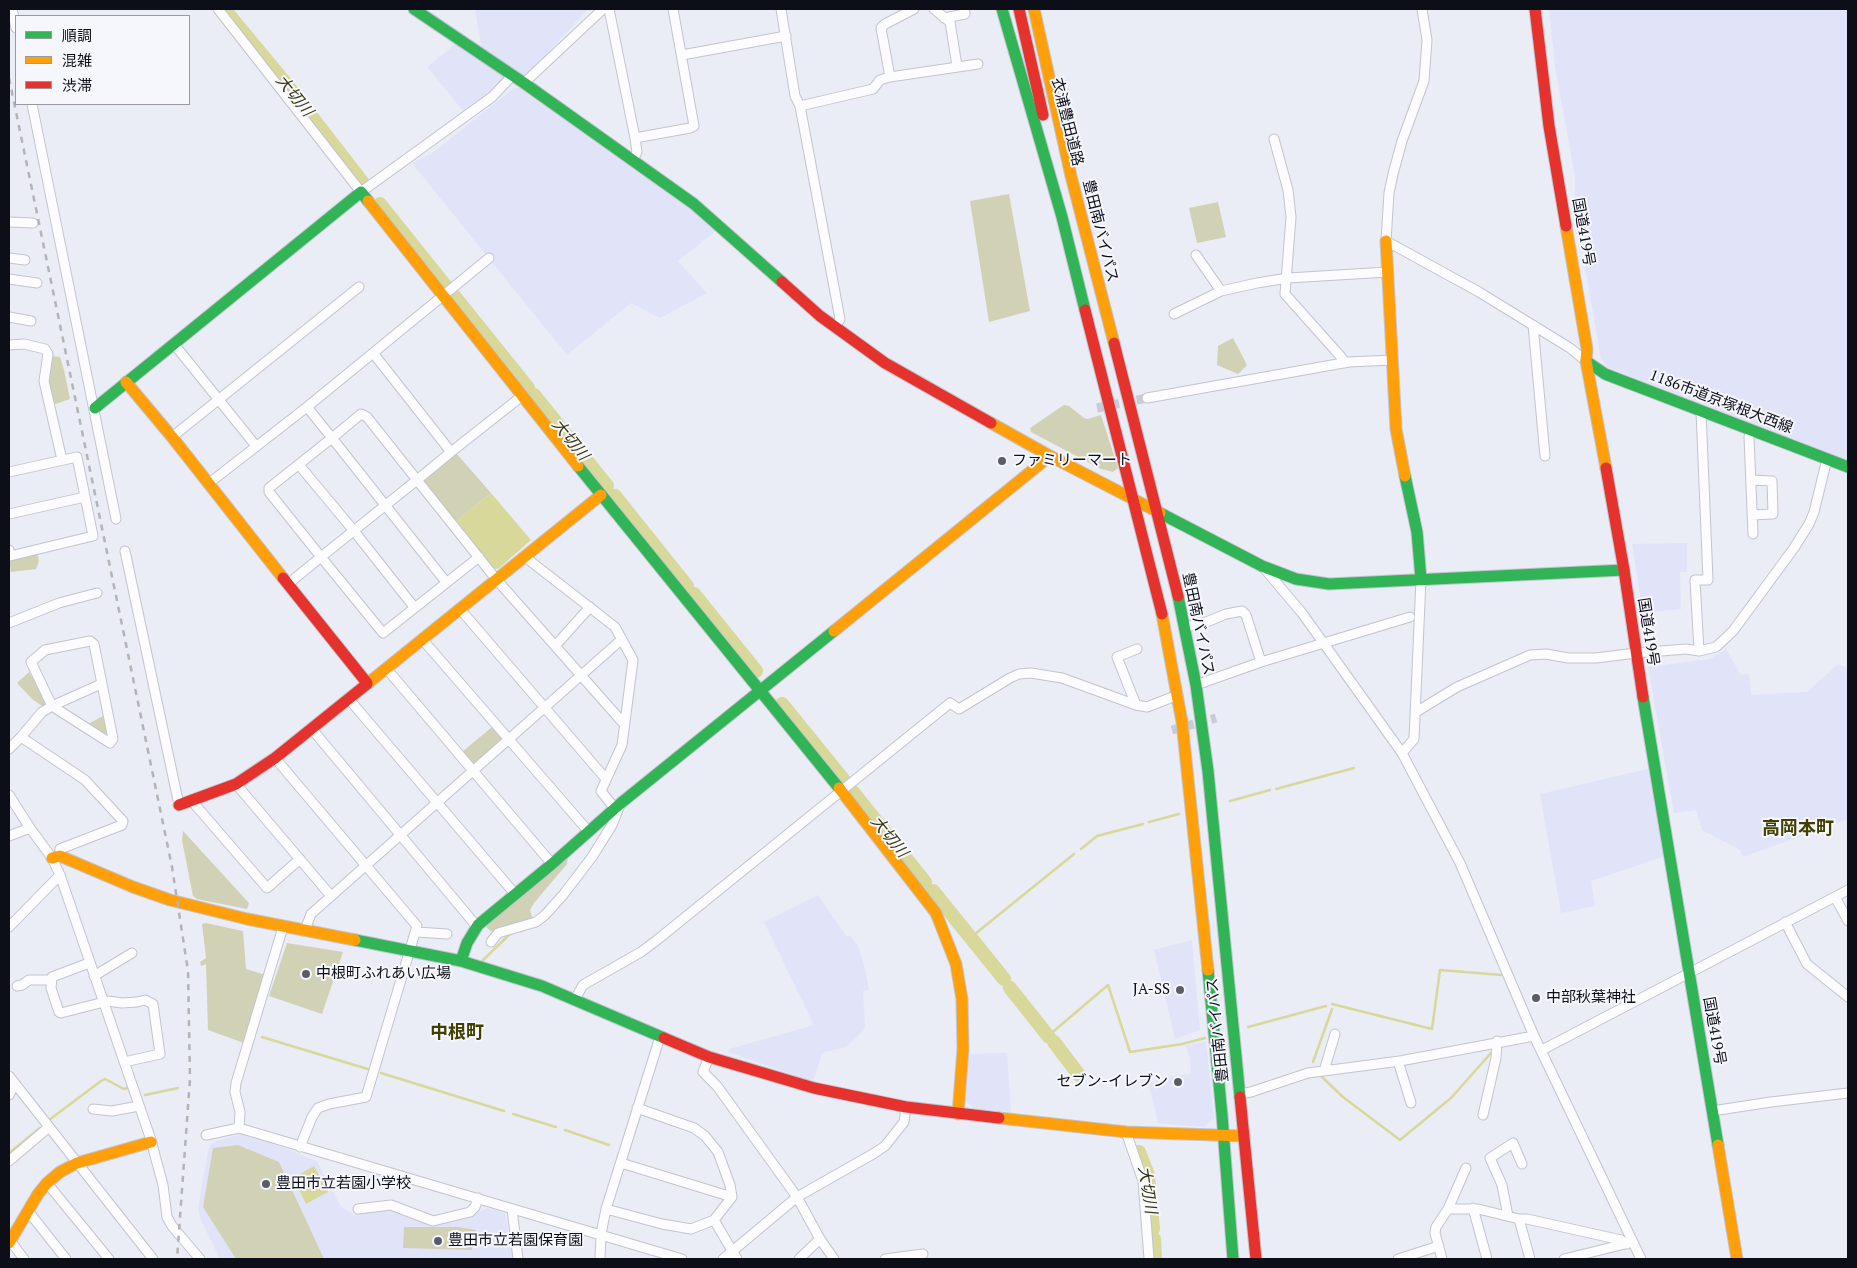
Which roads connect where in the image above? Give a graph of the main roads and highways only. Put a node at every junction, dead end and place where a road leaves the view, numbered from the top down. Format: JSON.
{"nodes":[{"id":1,"x":414,"y":9,"type":"edge"},
{"id":2,"x":1002,"y":9,"type":"edge"},
{"id":3,"x":1018,"y":9,"type":"edge"},
{"id":4,"x":1025,"y":9,"type":"edge"},
{"id":5,"x":1034,"y":9,"type":"edge"},
{"id":6,"x":1535,"y":9,"type":"edge"},
{"id":7,"x":1028,"y":38,"type":"junction"},
{"id":8,"x":1062,"y":217,"type":"junction"},
{"id":9,"x":1088,"y":241,"type":"junction"},
{"id":10,"x":1386,"y":241,"type":"road end"},
{"id":11,"x":1117,"y":360,"type":"junction"},
{"id":12,"x":1586,"y":361,"type":"junction"},
{"id":13,"x":126,"y":382,"type":"junction"},
{"id":14,"x":94,"y":408,"type":"road end"},
{"id":15,"x":1050,"y":456,"type":"junction"},
{"id":16,"x":1848,"y":467,"type":"edge"},
{"id":17,"x":601,"y":495,"type":"junction"},
{"id":18,"x":1130,"y":496,"type":"junction"},
{"id":19,"x":1160,"y":516,"type":"junction"},
{"id":20,"x":1624,"y":570,"type":"junction"},
{"id":21,"x":1421,"y":579,"type":"junction"},
{"id":22,"x":1170,"y":652,"type":"junction"},
{"id":23,"x":367,"y":683,"type":"junction"},
{"id":24,"x":759,"y":691,"type":"junction"},
{"id":25,"x":179,"y":805,"type":"road end"},
{"id":26,"x":56,"y":857,"type":"road end"},
{"id":27,"x":461,"y":961,"type":"junction"},
{"id":28,"x":1228,"y":980,"type":"junction"},
{"id":29,"x":958,"y":1114,"type":"junction"},
{"id":30,"x":1223,"y":1136,"type":"junction"},
{"id":31,"x":1243,"y":1136,"type":"junction"},
{"id":32,"x":151,"y":1142,"type":"road end"},
{"id":33,"x":9,"y":1241,"type":"edge"},
{"id":34,"x":1233,"y":1259,"type":"edge"},
{"id":35,"x":1256,"y":1259,"type":"edge"},
{"id":36,"x":1737,"y":1259,"type":"edge"}],
"edges":[{"from":1,"to":15,"type":"main road"},
{"from":2,"to":8,"type":"main road","name":"豊田南バイパス"},
{"from":3,"to":7,"type":"main road","name":"衣浦豊田道路"},
{"from":4,"to":7,"type":"main road","name":"衣浦豊田道路"},
{"from":5,"to":9,"type":"main road","name":"豊田南バイパス"},
{"from":6,"to":12,"type":"main road","name":"国道419号"},
{"from":7,"to":8,"type":"main road","name":"衣浦豊田道路"},
{"from":7,"to":9,"type":"main road","name":"衣浦豊田道路"},
{"from":8,"to":18,"type":"main road","name":"豊田南バイパス"},
{"from":9,"to":11,"type":"main road","name":"豊田南バイパス"},
{"from":10,"to":21,"type":"main road"},
{"from":11,"to":18,"type":"main road"},
{"from":11,"to":19,"type":"main road","name":"豊田南バイパス"},
{"from":12,"to":16,"type":"main road","name":"1186市道京塚根大西線"},
{"from":12,"to":20,"type":"main road","name":"国道419号"},
{"from":13,"to":14,"type":"main road"},
{"from":13,"to":17,"type":"main road"},
{"from":13,"to":23,"type":"main road"},
{"from":15,"to":18,"type":"main road"},
{"from":15,"to":24,"type":"main road"},
{"from":17,"to":23,"type":"main road"},
{"from":17,"to":24,"type":"main road"},
{"from":18,"to":19,"type":"main road"},
{"from":18,"to":22,"type":"main road","name":"豊田南バイパス"},
{"from":19,"to":21,"type":"main road"},
{"from":19,"to":22,"type":"main road"},
{"from":19,"to":28,"type":"main road","name":"豊田南バイパス"},
{"from":20,"to":21,"type":"main road"},
{"from":20,"to":36,"type":"main road","name":"国道419号"},
{"from":22,"to":30,"type":"main road","name":"豊田南バイパス"},
{"from":23,"to":25,"type":"main road"},
{"from":24,"to":27,"type":"main road"},
{"from":24,"to":29,"type":"main road"},
{"from":26,"to":27,"type":"main road"},
{"from":27,"to":29,"type":"main road"},
{"from":28,"to":30,"type":"main road"},
{"from":28,"to":31,"type":"main road","name":"豊田南バイパス"},
{"from":29,"to":30,"type":"main road"},
{"from":30,"to":31,"type":"main road"},
{"from":30,"to":34,"type":"main road","name":"豊田南バイパス"},
{"from":31,"to":35,"type":"main road","name":"豊田南バイパス"},
{"from":32,"to":33,"type":"main road"}]}
